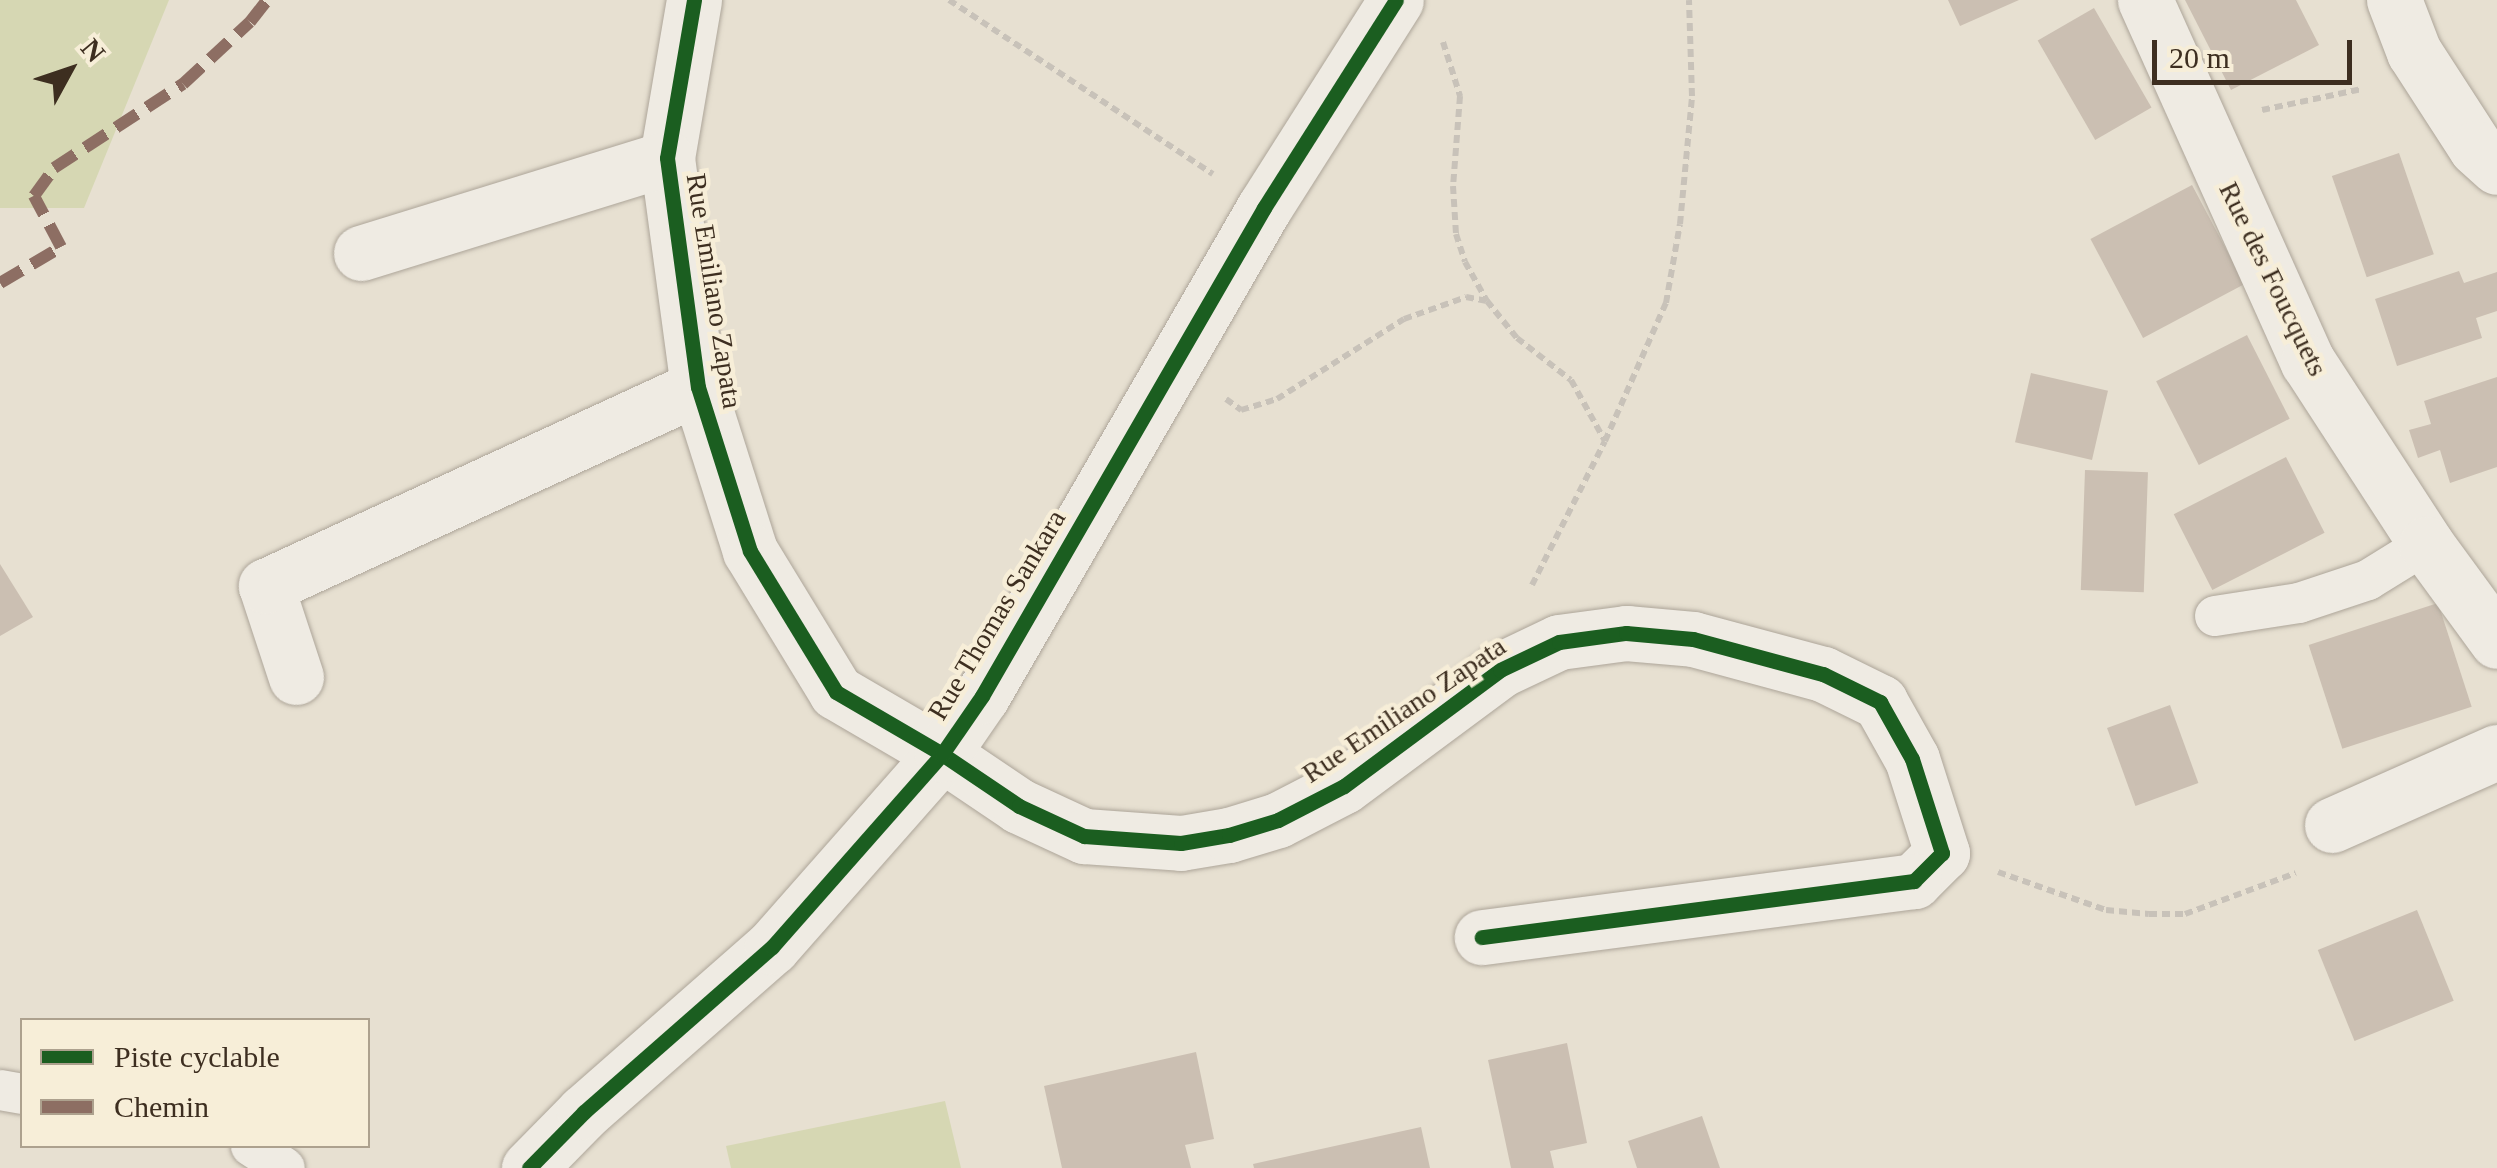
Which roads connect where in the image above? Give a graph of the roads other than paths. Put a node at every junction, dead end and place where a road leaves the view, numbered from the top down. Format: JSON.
{"nodes":[{"id":1,"x":694,"y":0,"type":"edge"},
{"id":2,"x":2145,"y":0,"type":"edge"},
{"id":3,"x":2394,"y":0,"type":"edge"},
{"id":4,"x":1416,"y":17,"type":"edge"},
{"id":5,"x":667,"y":158,"type":"junction"},
{"id":6,"x":2497,"y":167,"type":"edge"},
{"id":7,"x":361,"y":253,"type":"dead end"},
{"id":8,"x":698,"y":387,"type":"junction"},
{"id":9,"x":2426,"y":544,"type":"junction"},
{"id":10,"x":2215,"y":616,"type":"dead end"},
{"id":11,"x":2497,"y":641,"type":"edge"},
{"id":12,"x":296,"y":677,"type":"dead end"},
{"id":13,"x":2497,"y":752,"type":"edge"},
{"id":14,"x":942,"y":754,"type":"junction"},
{"id":15,"x":2332,"y":825,"type":"road end"},
{"id":16,"x":1482,"y":937,"type":"dead end"},
{"id":17,"x":254,"y":1148,"type":"edge"},
{"id":18,"x":285,"y":1168,"type":"edge"},
{"id":19,"x":529,"y":1168,"type":"edge"}],
"edges":[{"from":1,"to":5,"type":"street","name":"Rue Emiliano Zapata"},
{"from":2,"to":9,"type":"street","name":"Rue des Foucquets"},
{"from":3,"to":6,"type":"street"},
{"from":4,"to":14,"type":"street","name":"Rue Thomas Sankara"},
{"from":5,"to":7,"type":"street","name":"Rue Emiliano Zapata"},
{"from":5,"to":8,"type":"street","name":"Rue Emiliano Zapata"},
{"from":8,"to":12,"type":"street","name":"Rue Emiliano Zapata"},
{"from":8,"to":14,"type":"street","name":"Rue Emiliano Zapata"},
{"from":9,"to":10,"type":"lane"},
{"from":9,"to":11,"type":"street","name":"Rue des Foucquets"},
{"from":13,"to":15,"type":"street"},
{"from":14,"to":16,"type":"street","name":"Rue Emiliano Zapata"},
{"from":14,"to":19,"type":"street","name":"Rue Thomas Sankara"},
{"from":17,"to":18,"type":"lane"}]}
